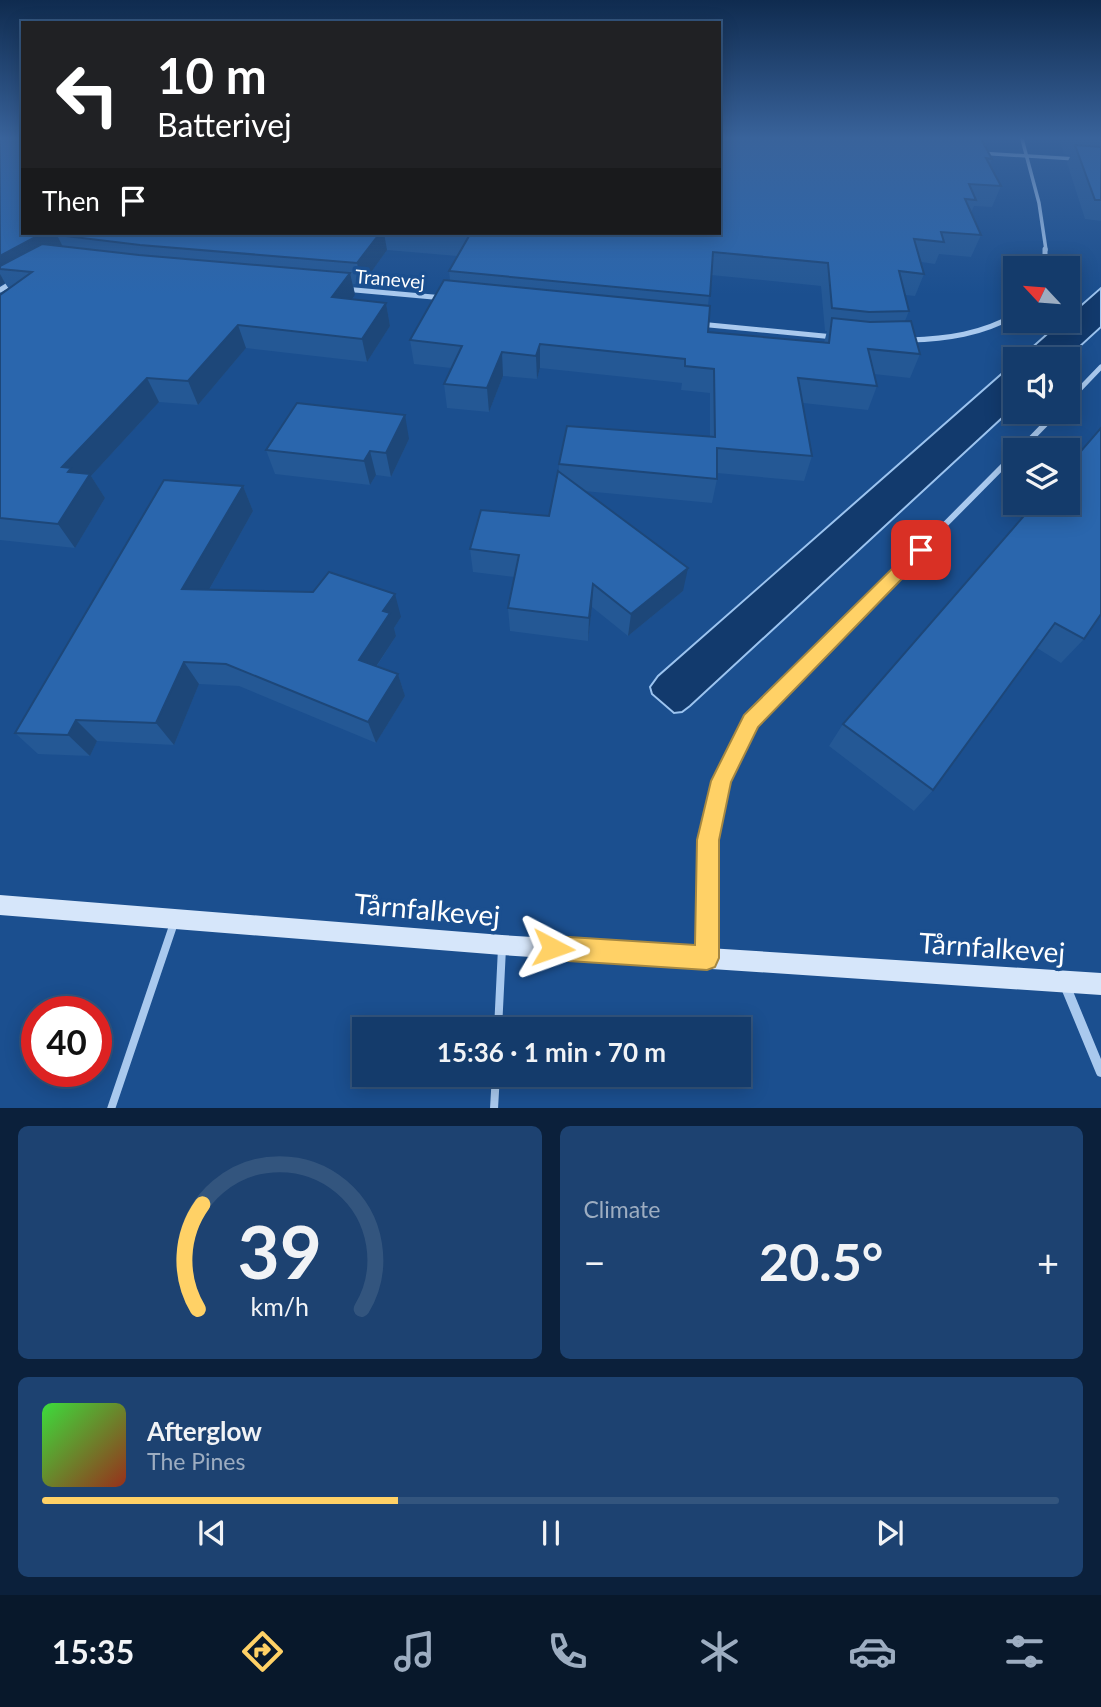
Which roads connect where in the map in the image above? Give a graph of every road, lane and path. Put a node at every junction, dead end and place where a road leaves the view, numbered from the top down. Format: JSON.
{"nodes":[{"id":1,"x":1034,"y":191,"type":"edge"},
{"id":2,"x":1045,"y":256,"type":"edge"},
{"id":3,"x":21,"y":278,"type":"edge"},
{"id":4,"x":341,"y":289,"type":"edge"},
{"id":5,"x":0,"y":290,"type":"edge"},
{"id":6,"x":452,"y":299,"type":"edge"},
{"id":7,"x":1003,"y":321,"type":"edge"},
{"id":8,"x":688,"y":323,"type":"edge"},
{"id":9,"x":848,"y":338,"type":"edge"},
{"id":10,"x":898,"y":340,"type":"edge"},
{"id":11,"x":1101,"y":367,"type":"edge"},
{"id":12,"x":1080,"y":389,"type":"edge"},
{"id":13,"x":1045,"y":424,"type":"edge"},
{"id":14,"x":1032,"y":438,"type":"edge"},
{"id":15,"x":1003,"y":466,"type":"edge"},
{"id":16,"x":0,"y":905,"type":"edge"},
{"id":17,"x":175,"y":919,"type":"junction"},
{"id":18,"x":502,"y":945,"type":"junction"},
{"id":19,"x":707,"y":958,"type":"junction"},
{"id":20,"x":1063,"y":981,"type":"junction"},
{"id":21,"x":1101,"y":984,"type":"edge"},
{"id":22,"x":499,"y":1017,"type":"edge"},
{"id":23,"x":1101,"y":1072,"type":"edge"},
{"id":24,"x":495,"y":1087,"type":"edge"},
{"id":25,"x":111,"y":1108,"type":"edge"},
{"id":26,"x":494,"y":1108,"type":"edge"}],
"edges":[{"from":1,"to":2,"type":"street"},
{"from":3,"to":5,"type":"street"},
{"from":4,"to":6,"type":"street","name":"Tranevej"},
{"from":7,"to":10,"type":"street"},
{"from":8,"to":9,"type":"street"},
{"from":11,"to":12,"type":"street"},
{"from":13,"to":14,"type":"street"},
{"from":15,"to":19,"type":"street"},
{"from":16,"to":17,"type":"street","name":"Tårnfalkevej"},
{"from":17,"to":18,"type":"street","name":"Tårnfalkevej"},
{"from":17,"to":25,"type":"lane"},
{"from":18,"to":19,"type":"street","name":"Tårnfalkevej"},
{"from":18,"to":22,"type":"lane"},
{"from":19,"to":20,"type":"street","name":"Tårnfalkevej"},
{"from":20,"to":21,"type":"street","name":"Tårnfalkevej"},
{"from":20,"to":23,"type":"street"},
{"from":24,"to":26,"type":"lane"}]}
